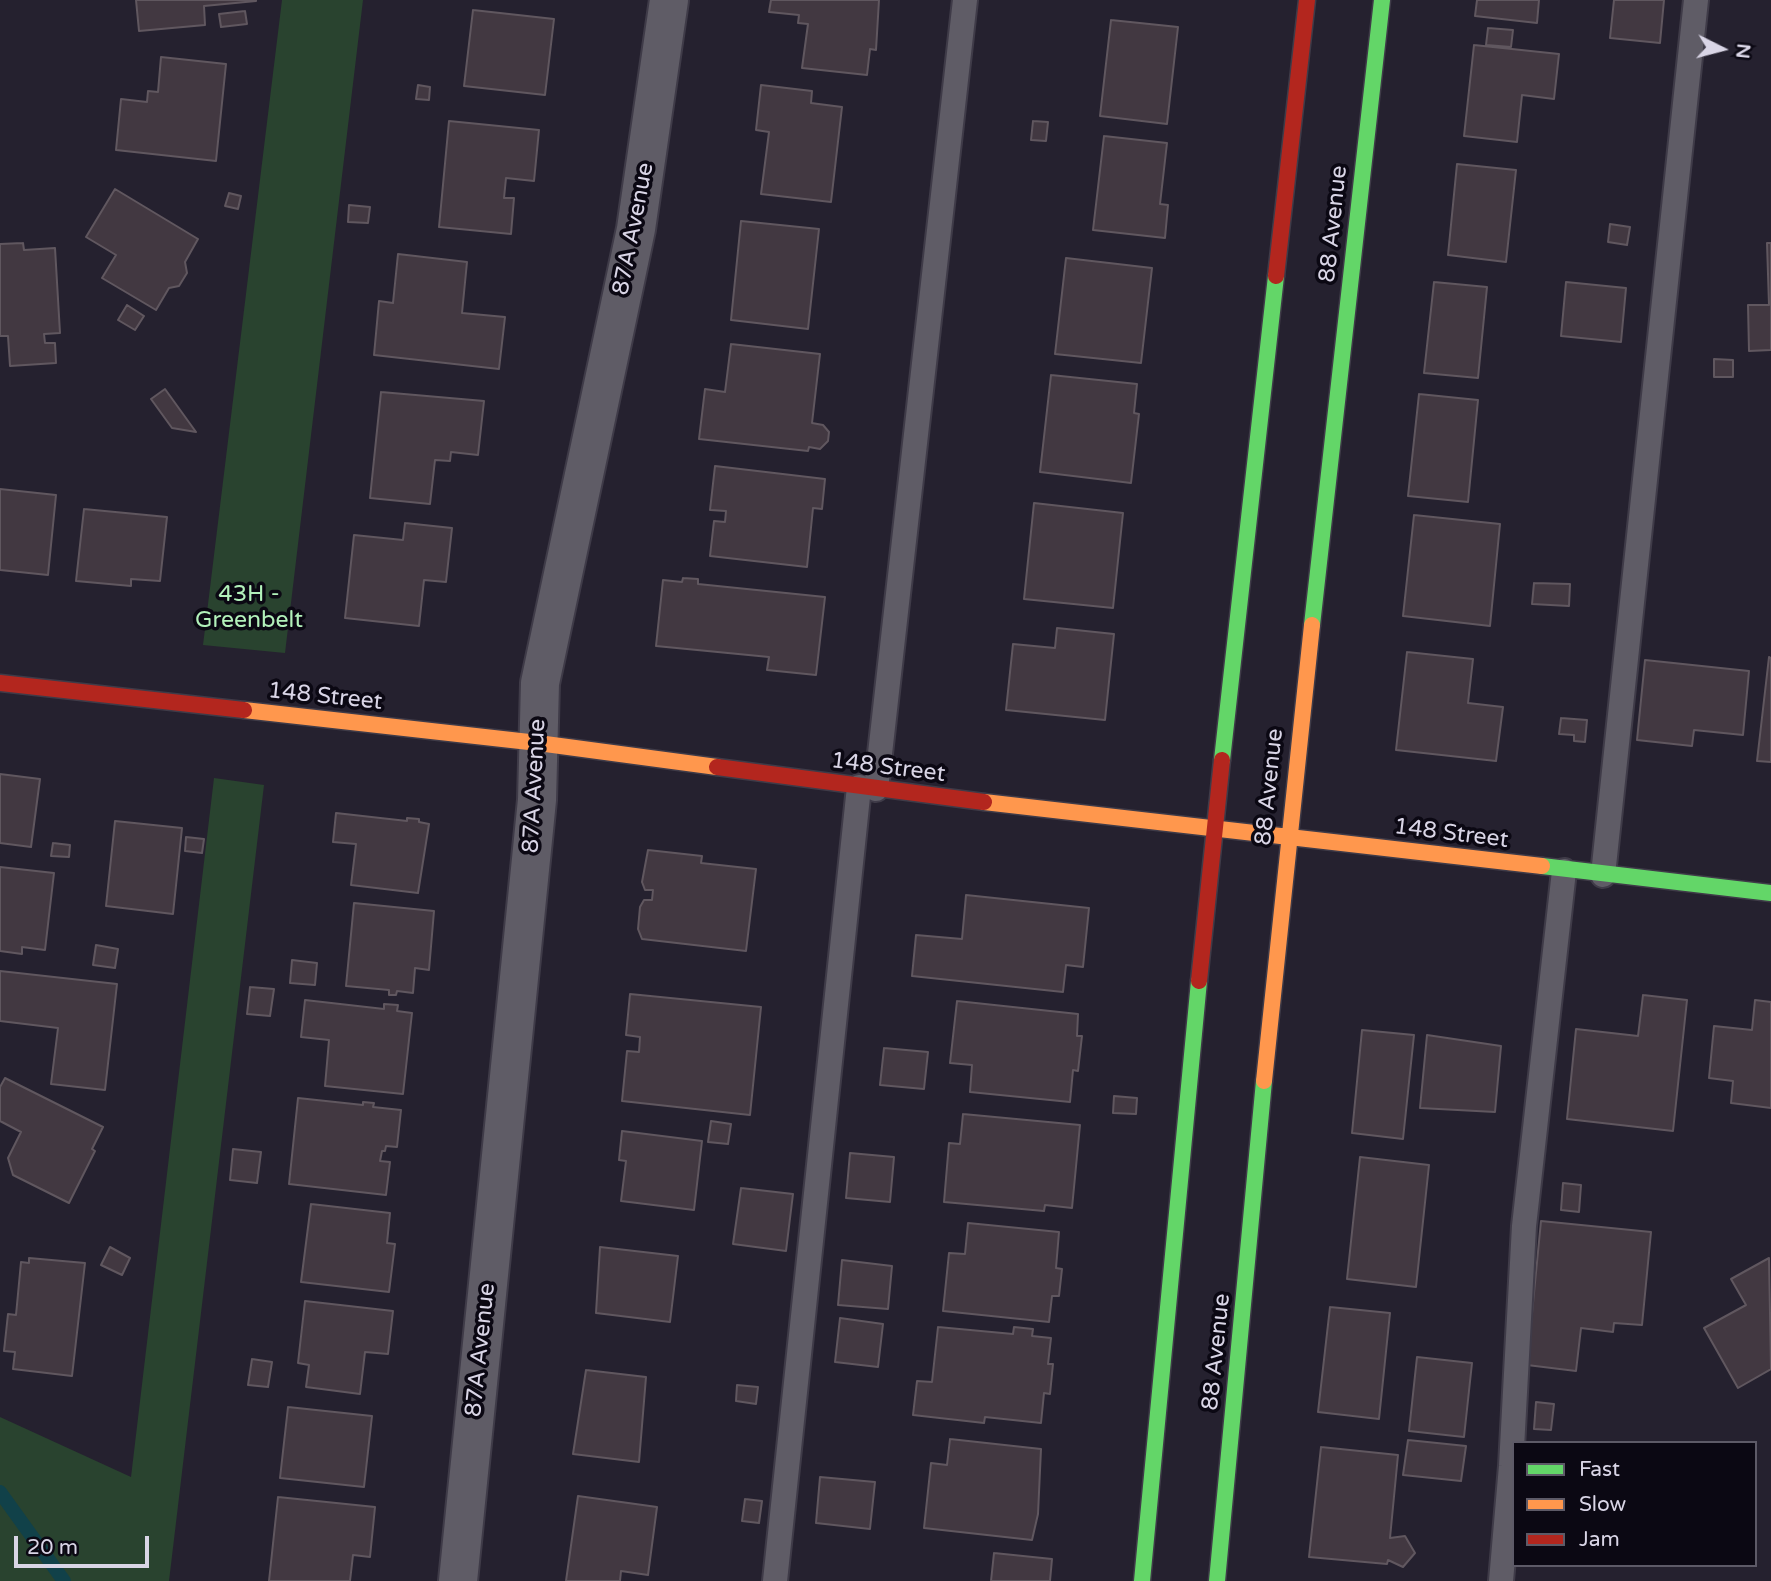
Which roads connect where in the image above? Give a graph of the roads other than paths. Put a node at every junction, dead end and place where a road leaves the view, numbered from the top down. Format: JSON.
{"nodes":[{"id":1,"x":669,"y":0,"type":"edge"},
{"id":2,"x":965,"y":0,"type":"edge"},
{"id":3,"x":1307,"y":0,"type":"edge"},
{"id":4,"x":1382,"y":0,"type":"edge"},
{"id":5,"x":1696,"y":0,"type":"edge"},
{"id":6,"x":0,"y":683,"type":"edge"},
{"id":7,"x":538,"y":743,"type":"junction"},
{"id":8,"x":868,"y":788,"type":"junction"},
{"id":9,"x":1214,"y":828,"type":"junction"},
{"id":10,"x":1288,"y":837,"type":"junction"},
{"id":11,"x":1564,"y":871,"type":"junction"},
{"id":12,"x":1603,"y":875,"type":"junction"},
{"id":13,"x":1771,"y":893,"type":"edge"},
{"id":14,"x":1512,"y":1441,"type":"edge"},
{"id":15,"x":1512,"y":1448,"type":"edge"},
{"id":16,"x":458,"y":1581,"type":"edge"},
{"id":17,"x":775,"y":1581,"type":"edge"},
{"id":18,"x":1142,"y":1581,"type":"edge"},
{"id":19,"x":1217,"y":1581,"type":"edge"},
{"id":20,"x":1501,"y":1581,"type":"edge"}],
"edges":[{"from":1,"to":7,"type":"street","name":"87A Avenue"},
{"from":2,"to":8,"type":"lane"},
{"from":3,"to":9,"type":"main road"},
{"from":4,"to":10,"type":"main road","name":"88 Avenue"},
{"from":5,"to":12,"type":"lane"},
{"from":6,"to":7,"type":"main road","name":"148 Street"},
{"from":7,"to":8,"type":"main road","name":"148 Street"},
{"from":7,"to":16,"type":"street","name":"87A Avenue"},
{"from":8,"to":9,"type":"main road","name":"148 Street"},
{"from":8,"to":17,"type":"lane"},
{"from":9,"to":10,"type":"main road","name":"148 Street"},
{"from":9,"to":18,"type":"main road"},
{"from":10,"to":11,"type":"main road","name":"148 Street"},
{"from":10,"to":19,"type":"main road","name":"88 Avenue"},
{"from":11,"to":12,"type":"main road","name":"148 Street"},
{"from":11,"to":14,"type":"lane"},
{"from":12,"to":13,"type":"main road","name":"148 Street"},
{"from":15,"to":20,"type":"lane"}]}
